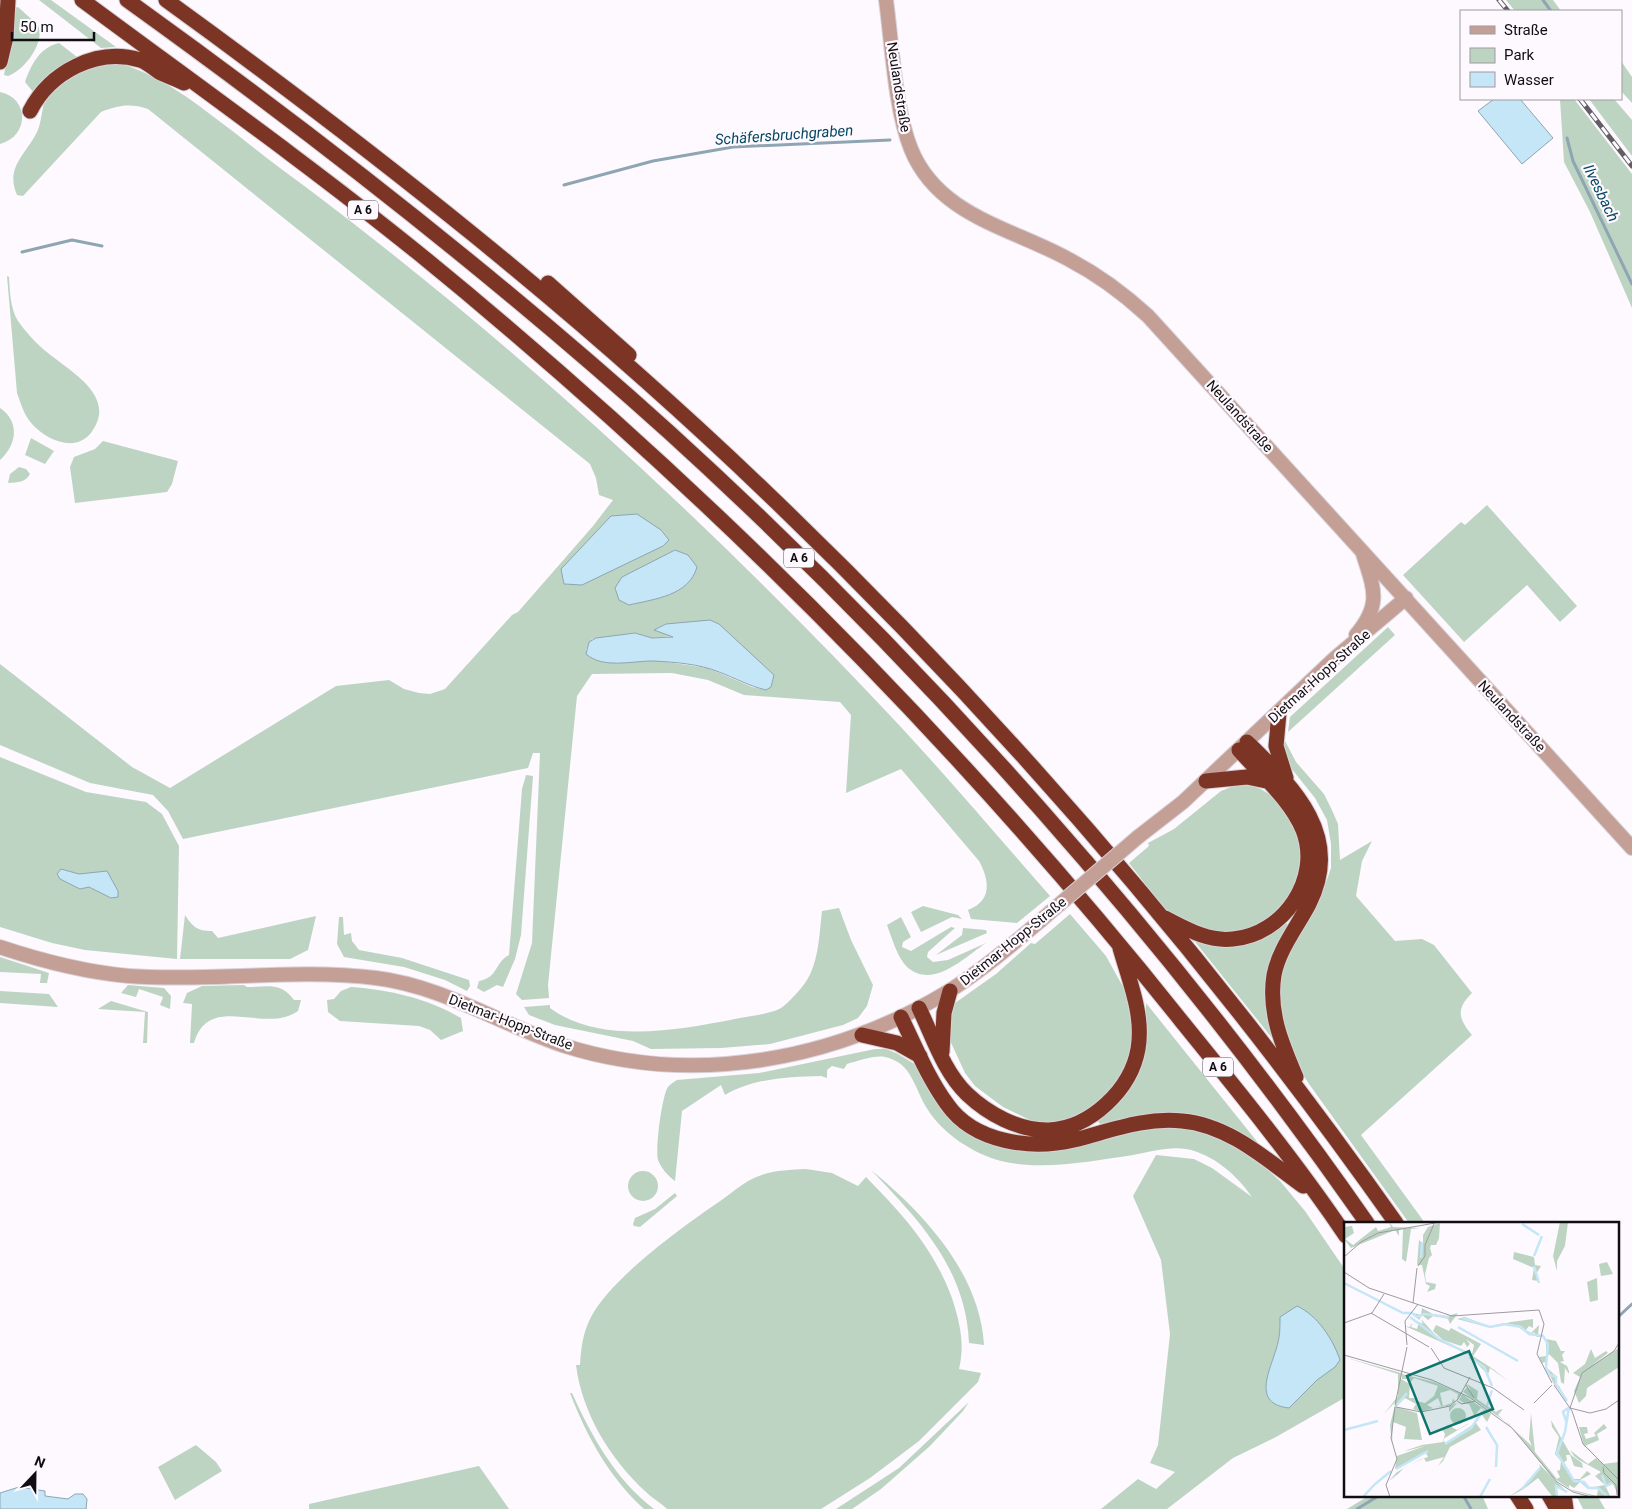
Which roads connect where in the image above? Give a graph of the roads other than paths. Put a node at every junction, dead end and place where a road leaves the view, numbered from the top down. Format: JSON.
{"nodes":[{"id":1,"x":8,"y":0,"type":"edge"},
{"id":2,"x":82,"y":0,"type":"edge"},
{"id":3,"x":127,"y":0,"type":"edge"},
{"id":4,"x":166,"y":0,"type":"edge"},
{"id":5,"x":886,"y":0,"type":"edge"},
{"id":6,"x":0,"y":62,"type":"edge"},
{"id":7,"x":213,"y":96,"type":"junction"},
{"id":8,"x":30,"y":111,"type":"dead end"},
{"id":9,"x":548,"y":283,"type":"dead end"},
{"id":10,"x":680,"y":412,"type":"junction"},
{"id":11,"x":1362,"y":550,"type":"junction"},
{"id":12,"x":1406,"y":598,"type":"junction"},
{"id":13,"x":1335,"y":658,"type":"junction"},
{"id":14,"x":1279,"y":713,"type":"junction"},
{"id":15,"x":1243,"y":746,"type":"junction"},
{"id":16,"x":1206,"y":781,"type":"junction"},
{"id":17,"x":1266,"y":781,"type":"junction"},
{"id":18,"x":1288,"y":784,"type":"junction"},
{"id":19,"x":1632,"y":848,"type":"edge"},
{"id":20,"x":1161,"y":916,"type":"junction"},
{"id":21,"x":1117,"y":940,"type":"junction"},
{"id":22,"x":0,"y":947,"type":"edge"},
{"id":23,"x":950,"y":991,"type":"junction"},
{"id":24,"x":919,"y":1008,"type":"junction"},
{"id":25,"x":901,"y":1017,"type":"junction"},
{"id":26,"x":862,"y":1035,"type":"junction"},
{"id":27,"x":920,"y":1056,"type":"junction"},
{"id":28,"x":942,"y":1056,"type":"junction"},
{"id":29,"x":1306,"y":1099,"type":"junction"},
{"id":30,"x":1316,"y":1196,"type":"junction"},
{"id":31,"x":1366,"y":1222,"type":"edge"},
{"id":32,"x":1395,"y":1222,"type":"edge"},
{"id":33,"x":1344,"y":1233,"type":"edge"},
{"id":34,"x":1518,"y":1496,"type":"edge"},
{"id":35,"x":1550,"y":1496,"type":"edge"},
{"id":36,"x":1564,"y":1496,"type":"edge"},
{"id":37,"x":1526,"y":1509,"type":"edge"},
{"id":38,"x":1557,"y":1509,"type":"edge"},
{"id":39,"x":1566,"y":1509,"type":"edge"}],
"edges":[{"from":1,"to":6,"type":"highway"},
{"from":2,"to":7,"type":"highway","number":"A 6"},
{"from":3,"to":31,"type":"highway","number":"A 6"},
{"from":4,"to":10,"type":"highway"},
{"from":5,"to":11,"type":"street","name":"Neulandstraße"},
{"from":7,"to":8,"type":"highway","number":"A 6"},
{"from":7,"to":21,"type":"highway","number":"A 6"},
{"from":9,"to":10,"type":"highway"},
{"from":10,"to":20,"type":"highway"},
{"from":11,"to":12,"type":"street","name":"Neulandstraße"},
{"from":11,"to":13,"type":"street"},
{"from":12,"to":13,"type":"street","name":"Dietmar-Hopp-Straße"},
{"from":12,"to":19,"type":"street","name":"Neulandstraße"},
{"from":13,"to":14,"type":"street","name":"Dietmar-Hopp-Straße"},
{"from":14,"to":15,"type":"street","name":"Dietmar-Hopp-Straße"},
{"from":14,"to":18,"type":"highway"},
{"from":15,"to":16,"type":"street","name":"Dietmar-Hopp-Straße"},
{"from":15,"to":17,"type":"highway"},
{"from":15,"to":18,"type":"highway"},
{"from":16,"to":17,"type":"highway"},
{"from":16,"to":23,"type":"street","name":"Dietmar-Hopp-Straße","bridge":true},
{"from":17,"to":20,"type":"highway"},
{"from":18,"to":29,"type":"highway"},
{"from":20,"to":29,"type":"highway"},
{"from":21,"to":28,"type":"highway"},
{"from":21,"to":30,"type":"highway","number":"A 6"},
{"from":22,"to":26,"type":"street","name":"Dietmar-Hopp-Straße"},
{"from":23,"to":24,"type":"street","name":"Dietmar-Hopp-Straße"},
{"from":23,"to":28,"type":"highway"},
{"from":24,"to":25,"type":"street","name":"Dietmar-Hopp-Straße"},
{"from":24,"to":28,"type":"highway"},
{"from":25,"to":26,"type":"street","name":"Dietmar-Hopp-Straße"},
{"from":25,"to":27,"type":"highway"},
{"from":26,"to":27,"type":"highway"},
{"from":27,"to":30,"type":"highway"},
{"from":29,"to":32,"type":"highway"},
{"from":30,"to":33,"type":"highway","number":"A 6"},
{"from":34,"to":37,"type":"highway"},
{"from":35,"to":38,"type":"highway"},
{"from":36,"to":39,"type":"highway"}]}
